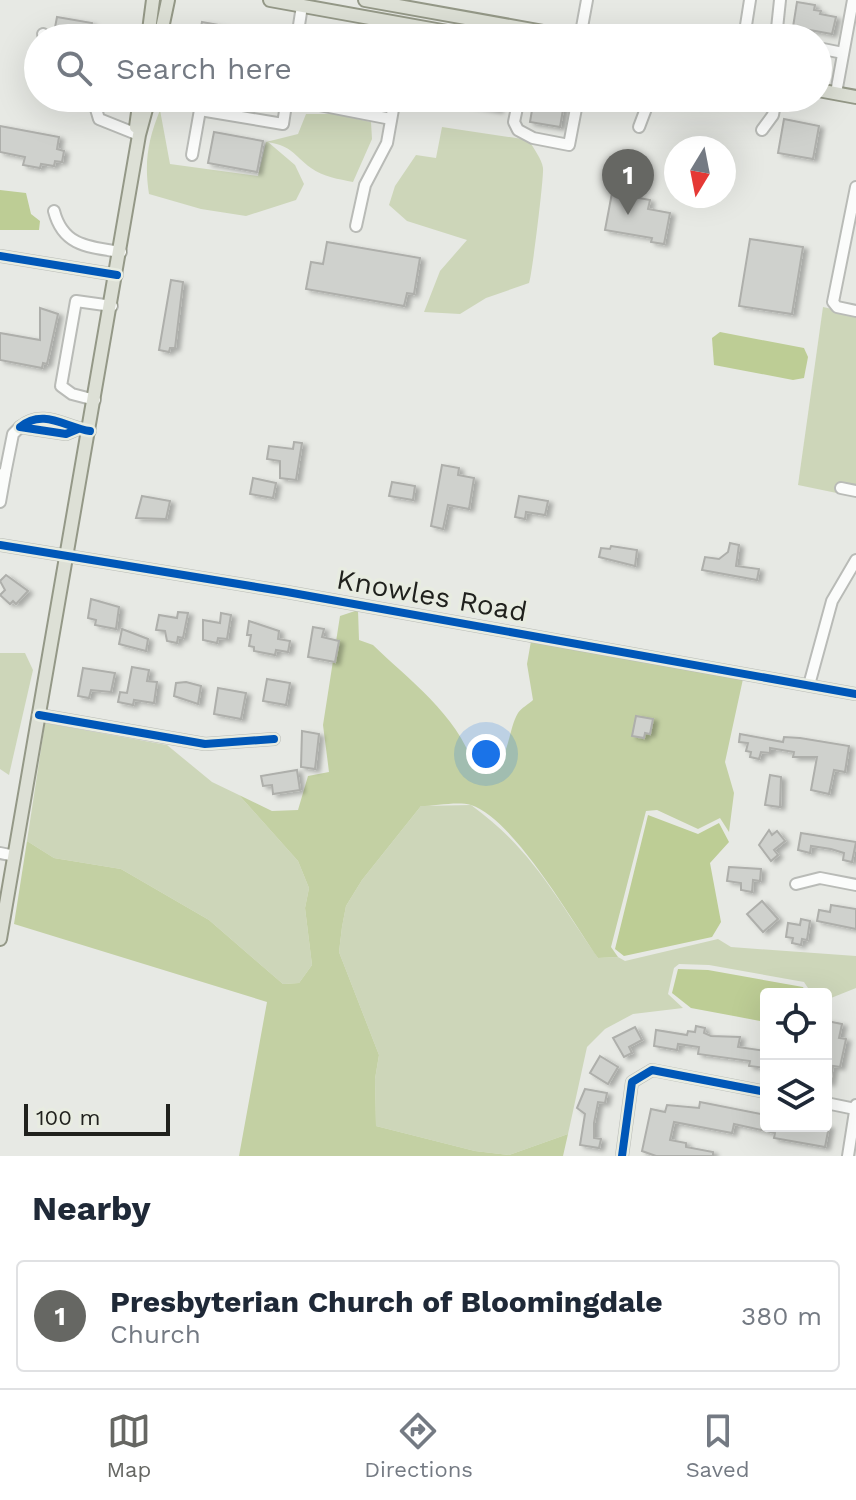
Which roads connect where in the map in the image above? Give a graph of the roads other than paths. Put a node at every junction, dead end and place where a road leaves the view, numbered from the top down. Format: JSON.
{"nodes":[{"id":1,"x":153,"y":0,"type":"edge"},
{"id":2,"x":168,"y":0,"type":"edge"},
{"id":3,"x":270,"y":0,"type":"edge"},
{"id":4,"x":365,"y":0,"type":"edge"},
{"id":5,"x":587,"y":0,"type":"edge"},
{"id":6,"x":750,"y":0,"type":"edge"},
{"id":7,"x":780,"y":0,"type":"edge"},
{"id":8,"x":853,"y":0,"type":"edge"},
{"id":9,"x":419,"y":5,"type":"edge"},
{"id":10,"x":302,"y":6,"type":"junction"},
{"id":11,"x":150,"y":24,"type":"edge"},
{"id":12,"x":163,"y":24,"type":"edge"},
{"id":13,"x":300,"y":24,"type":"edge"},
{"id":14,"x":380,"y":24,"type":"edge"},
{"id":15,"x":511,"y":24,"type":"edge"},
{"id":16,"x":582,"y":24,"type":"edge"},
{"id":17,"x":746,"y":24,"type":"edge"},
{"id":18,"x":777,"y":24,"type":"edge"},
{"id":19,"x":832,"y":51,"type":"edge"},
{"id":20,"x":843,"y":53,"type":"junction"},
{"id":21,"x":832,"y":92,"type":"edge"},
{"id":22,"x":836,"y":93,"type":"junction"},
{"id":23,"x":856,"y":97,"type":"edge"},
{"id":24,"x":97,"y":112,"type":"edge"},
{"id":25,"x":138,"y":112,"type":"edge"},
{"id":26,"x":145,"y":112,"type":"edge"},
{"id":27,"x":200,"y":112,"type":"edge"},
{"id":28,"x":234,"y":112,"type":"edge"},
{"id":29,"x":284,"y":112,"type":"edge"},
{"id":30,"x":356,"y":112,"type":"edge"},
{"id":31,"x":392,"y":112,"type":"edge"},
{"id":32,"x":516,"y":112,"type":"edge"},
{"id":33,"x":575,"y":112,"type":"edge"},
{"id":34,"x":645,"y":112,"type":"edge"},
{"id":35,"x":774,"y":112,"type":"edge"},
{"id":36,"x":391,"y":119,"type":"junction"},
{"id":37,"x":639,"y":127,"type":"dead end"},
{"id":38,"x":762,"y":130,"type":"dead end"},
{"id":39,"x":139,"y":135,"type":"junction"},
{"id":40,"x":192,"y":155,"type":"dead end"},
{"id":41,"x":856,"y":187,"type":"edge"},
{"id":42,"x":54,"y":211,"type":"dead end"},
{"id":43,"x":356,"y":226,"type":"dead end"},
{"id":44,"x":842,"y":251,"type":"junction"},
{"id":45,"x":121,"y":252,"type":"junction"},
{"id":46,"x":856,"y":253,"type":"edge"},
{"id":47,"x":0,"y":256,"type":"edge"},
{"id":48,"x":117,"y":275,"type":"junction"},
{"id":49,"x":112,"y":306,"type":"junction"},
{"id":50,"x":856,"y":311,"type":"edge"},
{"id":51,"x":95,"y":400,"type":"junction"},
{"id":52,"x":45,"y":418,"type":"junction"},
{"id":53,"x":20,"y":427,"type":"junction"},
{"id":54,"x":84,"y":430,"type":"junction"},
{"id":55,"x":43,"y":431,"type":"junction"},
{"id":56,"x":2,"y":474,"type":"edge"},
{"id":57,"x":841,"y":488,"type":"dead end"},
{"id":58,"x":856,"y":491,"type":"edge"},
{"id":59,"x":0,"y":502,"type":"edge"},
{"id":60,"x":0,"y":545,"type":"edge"},
{"id":61,"x":67,"y":557,"type":"junction"},
{"id":62,"x":856,"y":560,"type":"edge"},
{"id":63,"x":809,"y":685,"type":"junction"},
{"id":64,"x":856,"y":694,"type":"edge"},
{"id":65,"x":39,"y":715,"type":"junction"},
{"id":66,"x":274,"y":739,"type":"dead end"},
{"id":67,"x":0,"y":853,"type":"edge"},
{"id":68,"x":15,"y":856,"type":"junction"},
{"id":69,"x":796,"y":884,"type":"dead end"},
{"id":70,"x":856,"y":885,"type":"edge"},
{"id":71,"x":0,"y":939,"type":"edge"},
{"id":72,"x":760,"y":1091,"type":"edge"},
{"id":73,"x":832,"y":1104,"type":"edge"},
{"id":74,"x":856,"y":1107,"type":"edge"},
{"id":75,"x":622,"y":1156,"type":"edge"},
{"id":76,"x":848,"y":1156,"type":"edge"}],
"edges":[{"from":1,"to":11,"type":"main road"},
{"from":2,"to":12,"type":"main road"},
{"from":3,"to":10,"type":"main road"},
{"from":4,"to":9,"type":"main road"},
{"from":5,"to":16,"type":"street"},
{"from":6,"to":17,"type":"street"},
{"from":7,"to":18,"type":"street"},
{"from":8,"to":20,"type":"street"},
{"from":9,"to":15,"type":"main road"},
{"from":10,"to":13,"type":"street"},
{"from":10,"to":14,"type":"main road"},
{"from":19,"to":20,"type":"street"},
{"from":20,"to":22,"type":"street"},
{"from":21,"to":22,"type":"main road"},
{"from":22,"to":23,"type":"main road"},
{"from":24,"to":39,"type":"street"},
{"from":25,"to":39,"type":"main road"},
{"from":26,"to":39,"type":"main road"},
{"from":27,"to":40,"type":"street"},
{"from":28,"to":29,"type":"street"},
{"from":30,"to":36,"type":"street"},
{"from":31,"to":36,"type":"street"},
{"from":32,"to":33,"type":"street"},
{"from":34,"to":37,"type":"street"},
{"from":35,"to":38,"type":"street"},
{"from":36,"to":43,"type":"street"},
{"from":39,"to":45,"type":"main road"},
{"from":41,"to":44,"type":"street"},
{"from":42,"to":45,"type":"street"},
{"from":44,"to":46,"type":"street"},
{"from":44,"to":50,"type":"street"},
{"from":45,"to":48,"type":"main road"},
{"from":47,"to":48,"type":"street"},
{"from":48,"to":49,"type":"main road"},
{"from":49,"to":51,"type":"main road"},
{"from":49,"to":51,"type":"street"},
{"from":51,"to":54,"type":"main road"},
{"from":52,"to":53,"type":"street"},
{"from":52,"to":54,"type":"street"},
{"from":52,"to":55,"type":"street"},
{"from":53,"to":55,"type":"street"},
{"from":53,"to":56,"type":"street"},
{"from":54,"to":55,"type":"street"},
{"from":54,"to":61,"type":"main road"},
{"from":56,"to":59,"type":"street"},
{"from":57,"to":58,"type":"street"},
{"from":60,"to":61,"type":"street","name":"Knowles Road"},
{"from":61,"to":63,"type":"street","name":"Knowles Road"},
{"from":61,"to":65,"type":"main road"},
{"from":62,"to":63,"type":"street"},
{"from":63,"to":64,"type":"street","name":"Knowles Road"},
{"from":65,"to":66,"type":"street"},
{"from":65,"to":68,"type":"main road"},
{"from":67,"to":68,"type":"street"},
{"from":68,"to":71,"type":"main road"},
{"from":69,"to":70,"type":"street"},
{"from":72,"to":75,"type":"street"},
{"from":73,"to":74,"type":"street"},
{"from":74,"to":76,"type":"street"}]}
